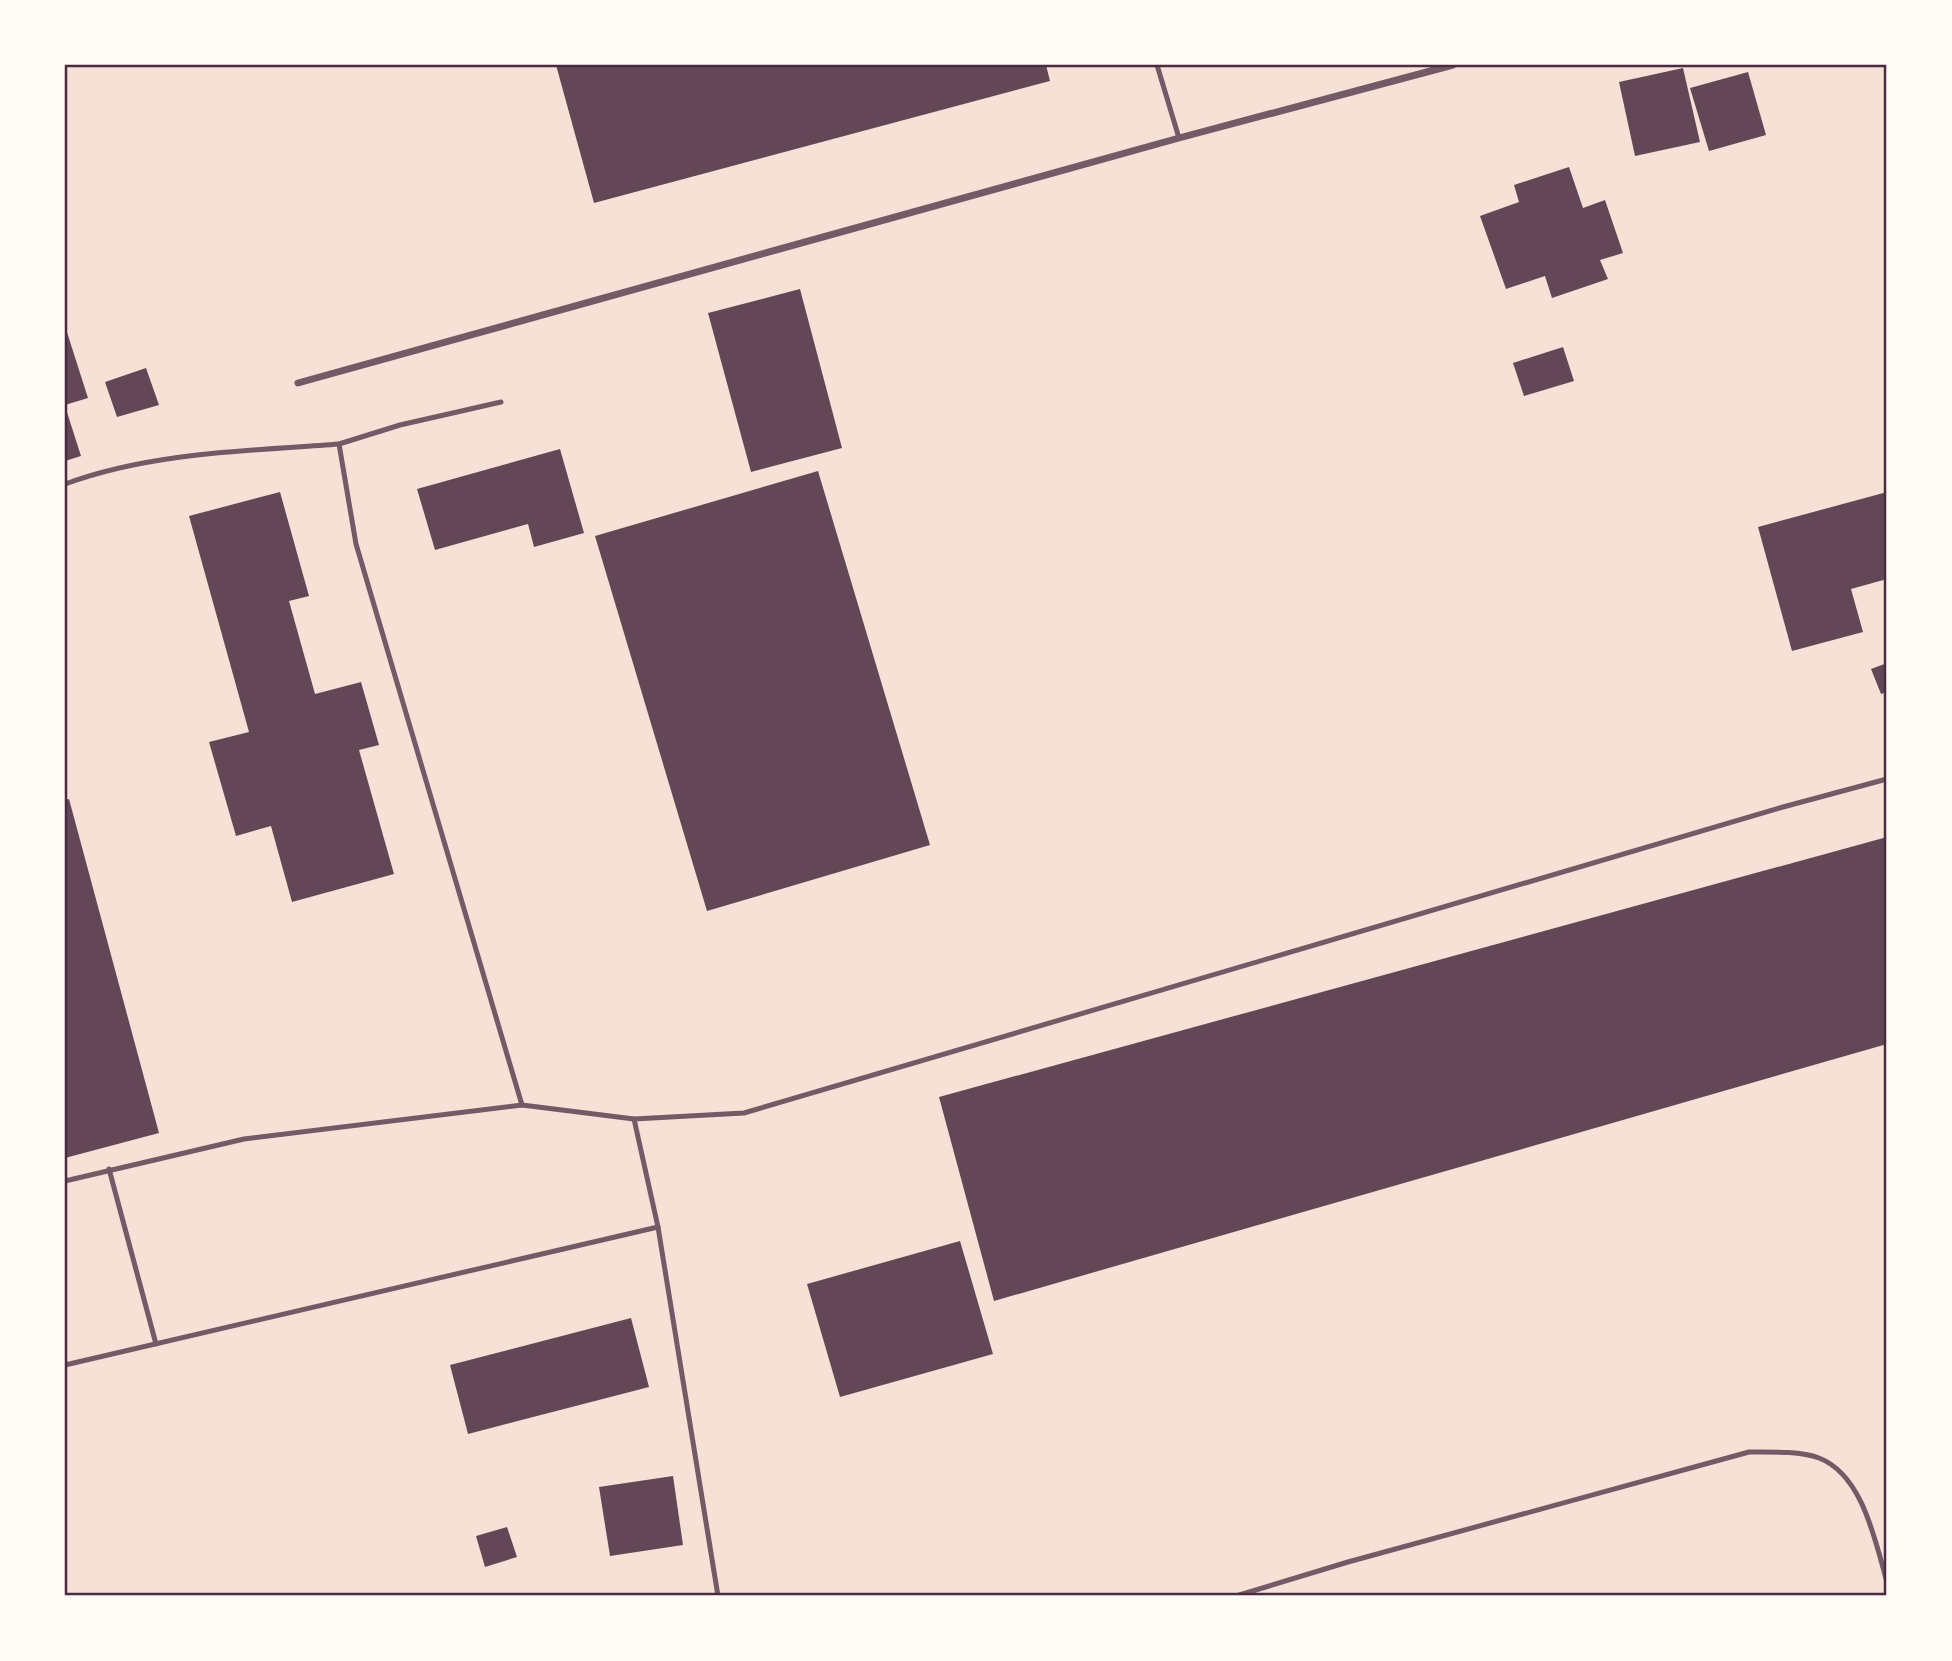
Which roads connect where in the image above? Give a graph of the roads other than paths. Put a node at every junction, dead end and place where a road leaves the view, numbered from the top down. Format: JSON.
{"nodes":[{"id":1,"x":1157,"y":65,"type":"edge"},
{"id":2,"x":1453,"y":65,"type":"edge"},
{"id":3,"x":1179,"y":138,"type":"junction"},
{"id":4,"x":298,"y":383,"type":"dead end"},
{"id":5,"x":501,"y":402,"type":"dead end"},
{"id":6,"x":340,"y":444,"type":"junction"},
{"id":7,"x":65,"y":484,"type":"edge"},
{"id":8,"x":1887,"y":779,"type":"edge"},
{"id":9,"x":522,"y":1105,"type":"junction"},
{"id":10,"x":634,"y":1119,"type":"junction"},
{"id":11,"x":109,"y":1169,"type":"junction"},
{"id":12,"x":65,"y":1181,"type":"edge"},
{"id":13,"x":658,"y":1227,"type":"junction"},
{"id":14,"x":156,"y":1344,"type":"junction"},
{"id":15,"x":65,"y":1365,"type":"edge"},
{"id":16,"x":1887,"y":1582,"type":"edge"},
{"id":17,"x":718,"y":1596,"type":"edge"},
{"id":18,"x":1236,"y":1596,"type":"edge"}],
"edges":[{"from":1,"to":3,"type":"lane"},
{"from":2,"to":3,"type":"street"},
{"from":3,"to":4,"type":"street"},
{"from":5,"to":6,"type":"lane"},
{"from":6,"to":7,"type":"lane"},
{"from":6,"to":9,"type":"lane"},
{"from":8,"to":10,"type":"lane"},
{"from":9,"to":10,"type":"lane"},
{"from":9,"to":11,"type":"lane"},
{"from":10,"to":13,"type":"lane"},
{"from":11,"to":12,"type":"lane"},
{"from":11,"to":14,"type":"lane"},
{"from":13,"to":14,"type":"lane"},
{"from":13,"to":17,"type":"lane"},
{"from":14,"to":15,"type":"lane"},
{"from":16,"to":18,"type":"lane"}]}
